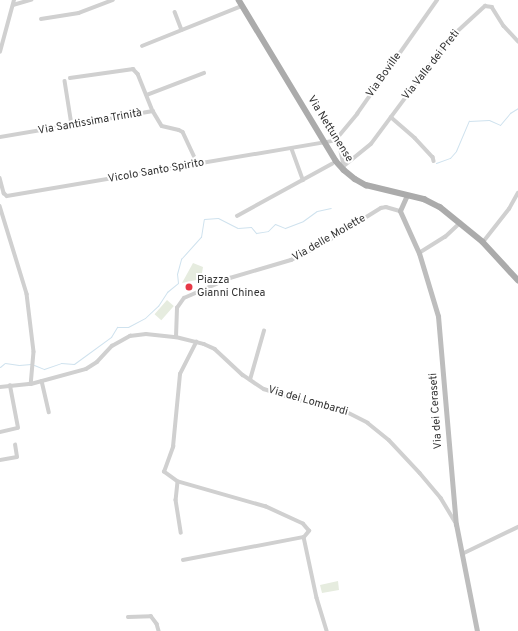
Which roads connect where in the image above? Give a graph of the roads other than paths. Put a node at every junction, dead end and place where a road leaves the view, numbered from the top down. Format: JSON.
{"nodes":[{"id":1,"x":14,"y":0,"type":"edge"},
{"id":2,"x":31,"y":0,"type":"edge"},
{"id":3,"x":113,"y":0,"type":"edge"},
{"id":4,"x":239,"y":0,"type":"edge"},
{"id":5,"x":437,"y":0,"type":"edge"},
{"id":6,"x":13,"y":5,"type":"junction"},
{"id":7,"x":242,"y":6,"type":"junction"},
{"id":8,"x":175,"y":12,"type":"dead end"},
{"id":9,"x":41,"y":19,"type":"dead end"},
{"id":10,"x":182,"y":30,"type":"junction"},
{"id":11,"x":518,"y":41,"type":"edge"},
{"id":12,"x":142,"y":46,"type":"dead end"},
{"id":13,"x":0,"y":52,"type":"edge"},
{"id":14,"x":204,"y":73,"type":"dead end"},
{"id":15,"x":70,"y":78,"type":"dead end"},
{"id":16,"x":65,"y":82,"type":"dead end"},
{"id":17,"x":147,"y":95,"type":"junction"},
{"id":18,"x":153,"y":111,"type":"junction"},
{"id":19,"x":392,"y":117,"type":"junction"},
{"id":20,"x":72,"y":125,"type":"junction"},
{"id":21,"x":0,"y":137,"type":"edge"},
{"id":22,"x":338,"y":137,"type":"junction"},
{"id":23,"x":325,"y":142,"type":"junction"},
{"id":24,"x":292,"y":149,"type":"junction"},
{"id":25,"x":434,"y":161,"type":"dead end"},
{"id":26,"x":198,"y":164,"type":"junction"},
{"id":27,"x":332,"y":164,"type":"dead end"},
{"id":28,"x":344,"y":166,"type":"junction"},
{"id":29,"x":0,"y":178,"type":"edge"},
{"id":30,"x":303,"y":180,"type":"junction"},
{"id":31,"x":518,"y":193,"type":"edge"},
{"id":32,"x":407,"y":195,"type":"junction"},
{"id":33,"x":0,"y":206,"type":"edge"},
{"id":34,"x":1,"y":211,"type":"edge"},
{"id":35,"x":400,"y":211,"type":"junction"},
{"id":36,"x":237,"y":216,"type":"dead end"},
{"id":37,"x":461,"y":222,"type":"junction"},
{"id":38,"x":483,"y":242,"type":"junction"},
{"id":39,"x":419,"y":253,"type":"junction"},
{"id":40,"x":518,"y":280,"type":"edge"},
{"id":41,"x":264,"y":331,"type":"dead end"},
{"id":42,"x":176,"y":337,"type":"junction"},
{"id":43,"x":196,"y":342,"type":"junction"},
{"id":44,"x":250,"y":380,"type":"junction"},
{"id":45,"x":42,"y":381,"type":"junction"},
{"id":46,"x":31,"y":384,"type":"junction"},
{"id":47,"x":10,"y":386,"type":"junction"},
{"id":48,"x":0,"y":387,"type":"edge"},
{"id":49,"x":49,"y":412,"type":"dead end"},
{"id":50,"x":0,"y":432,"type":"edge"},
{"id":51,"x":15,"y":445,"type":"dead end"},
{"id":52,"x":0,"y":460,"type":"edge"},
{"id":53,"x":178,"y":482,"type":"junction"},
{"id":54,"x":456,"y":522,"type":"junction"},
{"id":55,"x":518,"y":527,"type":"edge"},
{"id":56,"x":181,"y":533,"type":"dead end"},
{"id":57,"x":304,"y":537,"type":"junction"},
{"id":58,"x":462,"y":554,"type":"junction"},
{"id":59,"x":184,"y":560,"type":"dead end"},
{"id":60,"x":128,"y":618,"type":"dead end"},
{"id":61,"x":159,"y":631,"type":"edge"},
{"id":62,"x":327,"y":631,"type":"edge"},
{"id":63,"x":477,"y":631,"type":"edge"}],
"edges":[{"from":1,"to":6,"type":"street"},
{"from":2,"to":6,"type":"street"},
{"from":3,"to":9,"type":"street"},
{"from":4,"to":7,"type":"main road","name":"Via Nettunense"},
{"from":5,"to":22,"type":"street","name":"Via Boville"},
{"from":6,"to":13,"type":"street"},
{"from":7,"to":10,"type":"street"},
{"from":7,"to":23,"type":"main road","name":"Via Nettunense"},
{"from":8,"to":10,"type":"street"},
{"from":10,"to":12,"type":"street"},
{"from":11,"to":19,"type":"street","name":"Via Valle dei Preti"},
{"from":14,"to":17,"type":"street"},
{"from":15,"to":17,"type":"street"},
{"from":16,"to":20,"type":"street"},
{"from":17,"to":18,"type":"street"},
{"from":18,"to":20,"type":"street","name":"Via Santissima Trinità"},
{"from":18,"to":26,"type":"street","name":"Via Santissima Trinità"},
{"from":19,"to":25,"type":"street"},
{"from":19,"to":28,"type":"street","name":"Via Valle dei Preti"},
{"from":20,"to":21,"type":"street","name":"Via Santissima Trinità"},
{"from":22,"to":23,"type":"street"},
{"from":22,"to":28,"type":"street"},
{"from":23,"to":24,"type":"street","name":"Vicolo Santo Spirito"},
{"from":23,"to":28,"type":"main road","name":"Via Nettunense"},
{"from":24,"to":26,"type":"street","name":"Vicolo Santo Spirito"},
{"from":24,"to":30,"type":"street"},
{"from":26,"to":29,"type":"street","name":"Vicolo Santo Spirito"},
{"from":27,"to":30,"type":"street"},
{"from":28,"to":32,"type":"main road","name":"Via Nettunense"},
{"from":30,"to":36,"type":"street"},
{"from":31,"to":38,"type":"street"},
{"from":32,"to":35,"type":"street"},
{"from":32,"to":37,"type":"main road","name":"Via Nettunense"},
{"from":33,"to":34,"type":"street"},
{"from":34,"to":46,"type":"street"},
{"from":35,"to":39,"type":"street","name":"Via dei Ceraseti"},
{"from":35,"to":42,"type":"street","name":"Via delle Molette"},
{"from":37,"to":38,"type":"main road","name":"Via Nettunense"},
{"from":37,"to":39,"type":"street"},
{"from":38,"to":40,"type":"main road","name":"Via Nettunense"},
{"from":39,"to":54,"type":"street","name":"Via dei Ceraseti"},
{"from":41,"to":44,"type":"street"},
{"from":42,"to":43,"type":"street","name":"Via dei Lombardi"},
{"from":42,"to":45,"type":"street","name":"Via dei Lombardi"},
{"from":43,"to":44,"type":"street","name":"Via dei Lombardi"},
{"from":43,"to":53,"type":"street"},
{"from":44,"to":54,"type":"street","name":"Via dei Lombardi"},
{"from":45,"to":46,"type":"street","name":"Via dei Lombardi"},
{"from":45,"to":49,"type":"street"},
{"from":46,"to":47,"type":"street","name":"Via dei Lombardi"},
{"from":47,"to":48,"type":"street","name":"Via dei Lombardi"},
{"from":47,"to":50,"type":"street"},
{"from":51,"to":52,"type":"street"},
{"from":53,"to":56,"type":"street"},
{"from":53,"to":57,"type":"street"},
{"from":54,"to":58,"type":"street","name":"Via dei Ceraseti"},
{"from":55,"to":58,"type":"street"},
{"from":57,"to":59,"type":"street"},
{"from":57,"to":62,"type":"street"},
{"from":58,"to":63,"type":"street","name":"Via dei Ceraseti"},
{"from":60,"to":61,"type":"street"}]}
